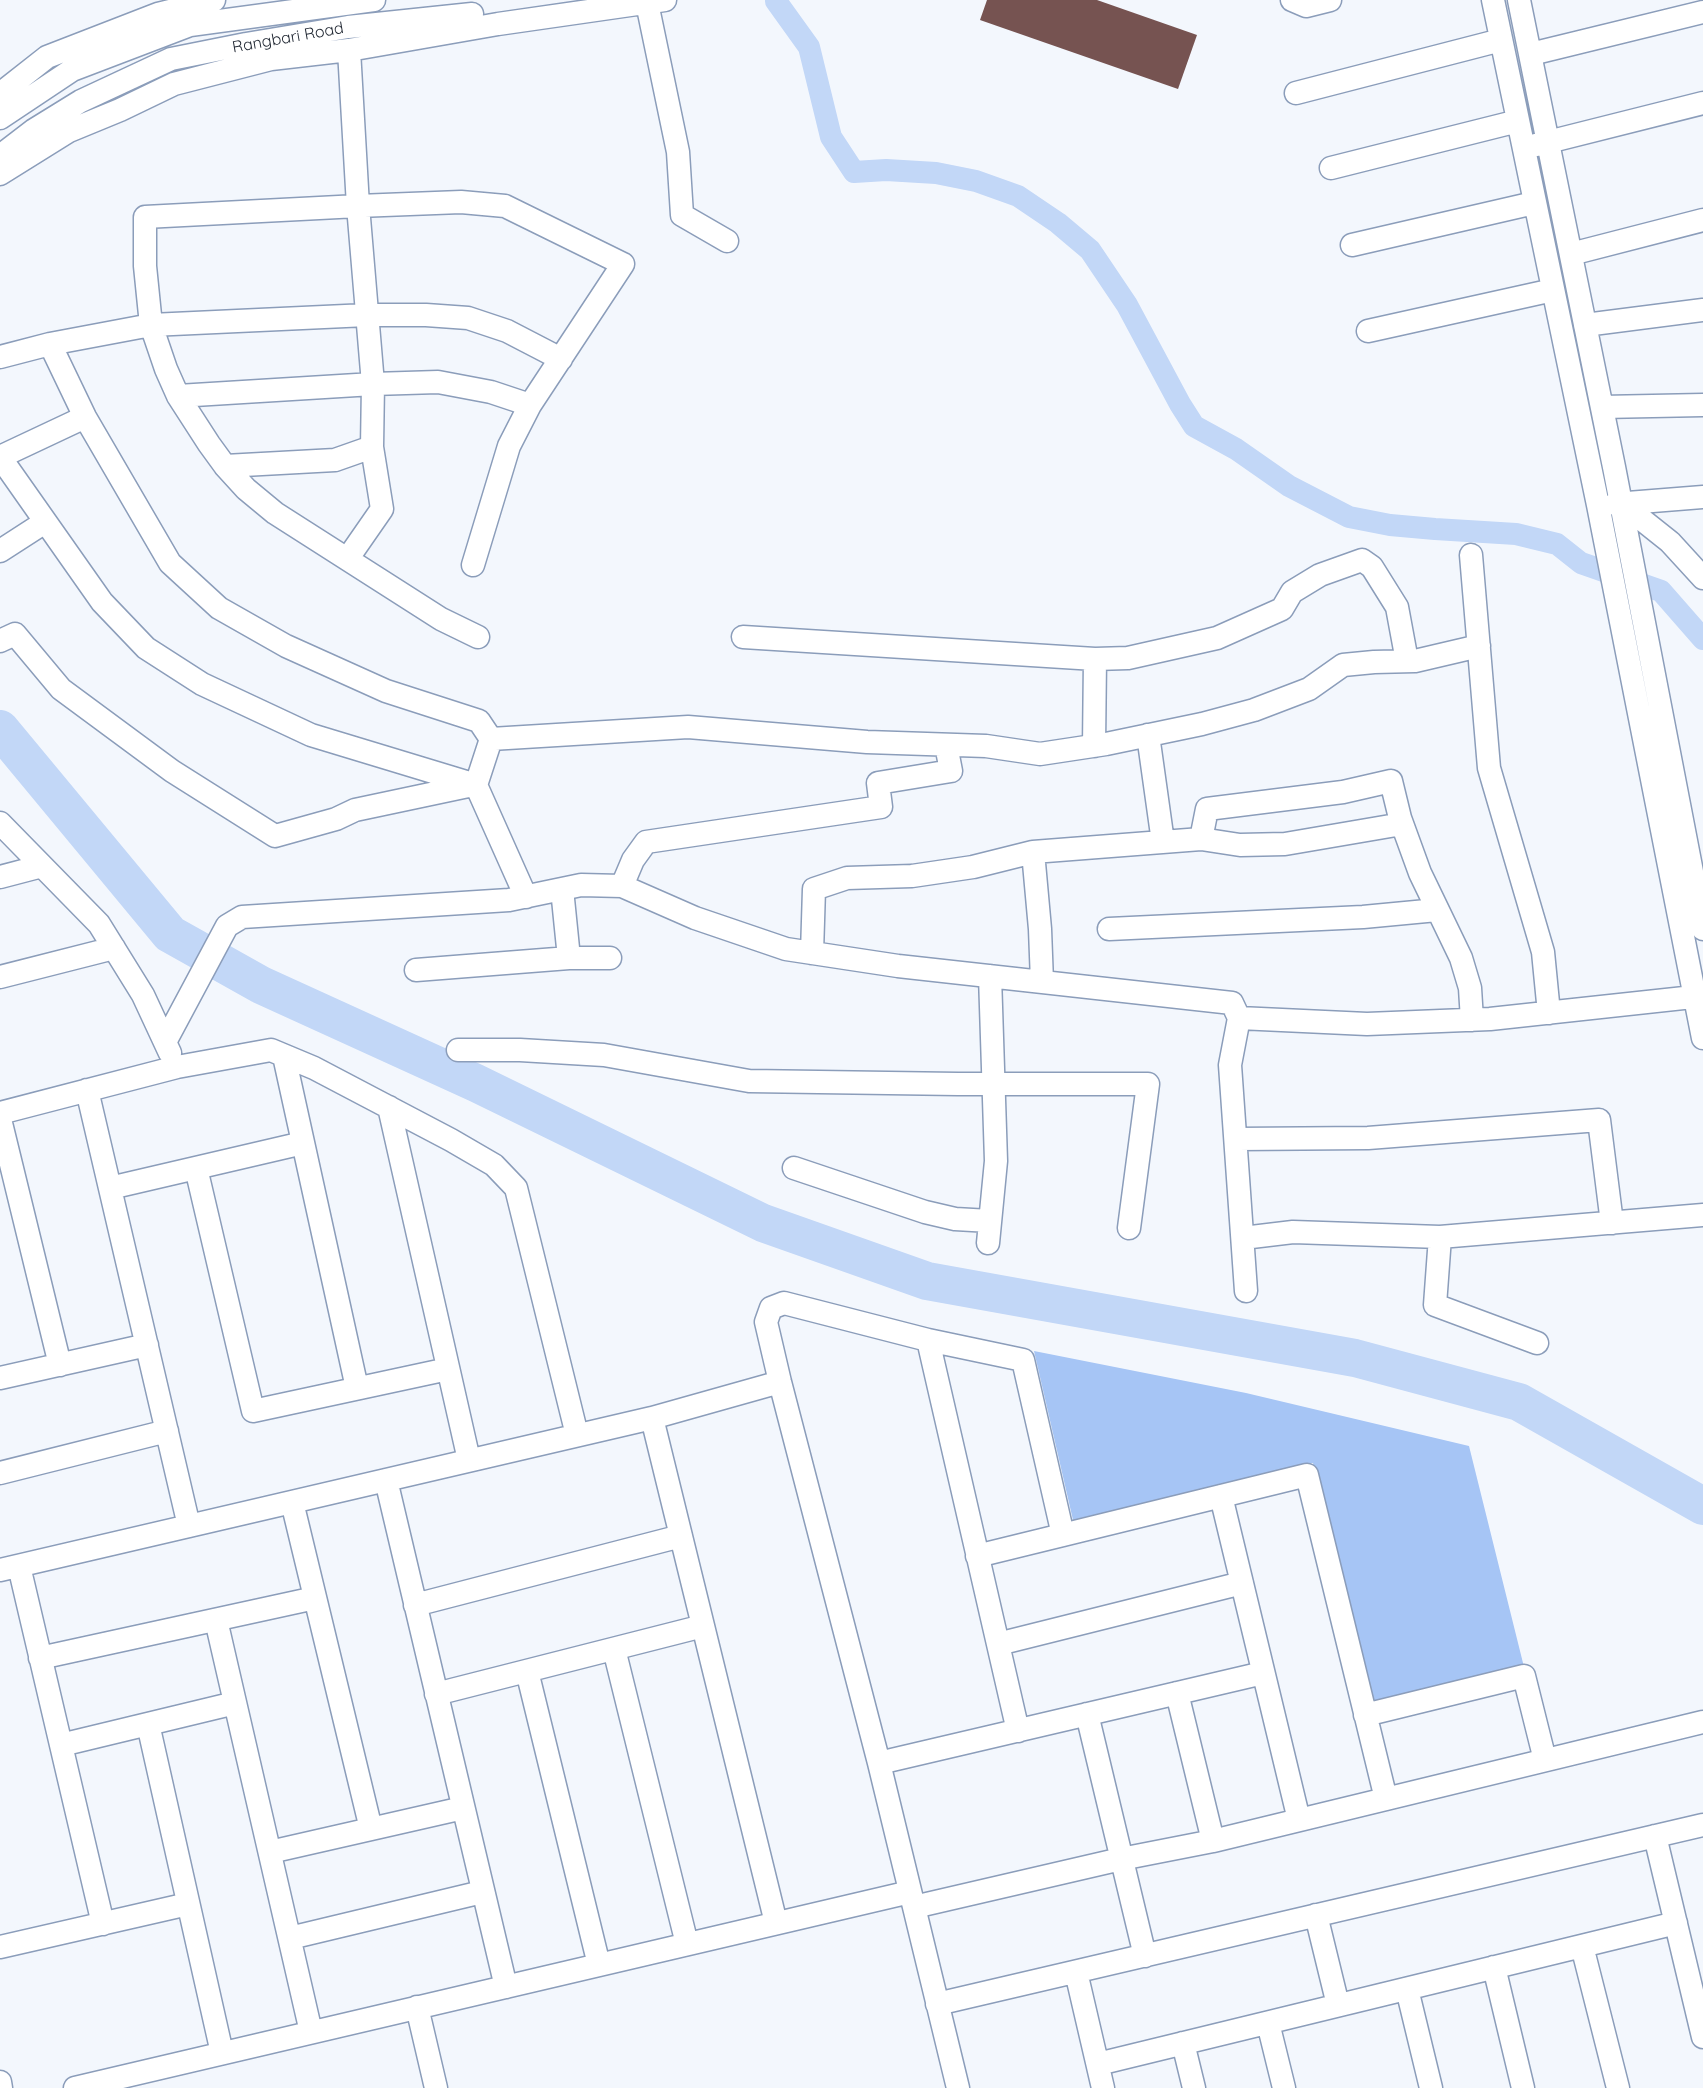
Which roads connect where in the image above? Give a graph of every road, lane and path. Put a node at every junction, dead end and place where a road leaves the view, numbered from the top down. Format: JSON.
{"nodes":[{"id":1,"x":214,"y":0,"type":"edge"},
{"id":2,"x":374,"y":0,"type":"edge"},
{"id":3,"x":602,"y":0,"type":"edge"},
{"id":4,"x":1292,"y":0,"type":"edge"},
{"id":5,"x":1330,"y":0,"type":"edge"},
{"id":6,"x":1493,"y":0,"type":"edge"},
{"id":7,"x":1524,"y":1,"type":"edge"},
{"id":8,"x":656,"y":2,"type":"edge"},
{"id":9,"x":1703,"y":12,"type":"edge"},
{"id":10,"x":1501,"y":40,"type":"junction"},
{"id":11,"x":349,"y":50,"type":"junction"},
{"id":12,"x":1531,"y":54,"type":"junction"},
{"id":13,"x":1296,"y":93,"type":"dead end"},
{"id":14,"x":0,"y":94,"type":"edge"},
{"id":15,"x":1703,"y":103,"type":"edge"},
{"id":16,"x":0,"y":118,"type":"edge"},
{"id":17,"x":1518,"y":121,"type":"junction"},
{"id":18,"x":1548,"y":141,"type":"junction"},
{"id":19,"x":1523,"y":148,"type":"junction"},
{"id":20,"x":0,"y":156,"type":"edge"},
{"id":21,"x":1331,"y":168,"type":"dead end"},
{"id":22,"x":0,"y":174,"type":"edge"},
{"id":23,"x":1534,"y":203,"type":"junction"},
{"id":24,"x":358,"y":206,"type":"junction"},
{"id":25,"x":1703,"y":220,"type":"edge"},
{"id":26,"x":727,"y":241,"type":"dead end"},
{"id":27,"x":1352,"y":245,"type":"dead end"},
{"id":28,"x":1571,"y":254,"type":"junction"},
{"id":29,"x":1553,"y":290,"type":"junction"},
{"id":30,"x":1703,"y":310,"type":"edge"},
{"id":31,"x":367,"y":315,"type":"junction"},
{"id":32,"x":151,"y":325,"type":"junction"},
{"id":33,"x":1585,"y":325,"type":"junction"},
{"id":34,"x":1368,"y":331,"type":"dead end"},
{"id":35,"x":50,"y":344,"type":"junction"},
{"id":36,"x":0,"y":357,"type":"edge"},
{"id":37,"x":561,"y":359,"type":"junction"},
{"id":38,"x":373,"y":384,"type":"junction"},
{"id":39,"x":178,"y":396,"type":"junction"},
{"id":40,"x":530,"y":405,"type":"junction"},
{"id":41,"x":1703,"y":405,"type":"edge"},
{"id":42,"x":1602,"y":407,"type":"junction"},
{"id":43,"x":85,"y":417,"type":"junction"},
{"id":44,"x":372,"y":447,"type":"junction"},
{"id":45,"x":0,"y":457,"type":"edge"},
{"id":46,"x":225,"y":466,"type":"junction"},
{"id":47,"x":1703,"y":497,"type":"edge"},
{"id":48,"x":1621,"y":503,"type":"junction"},
{"id":49,"x":1599,"y":512,"type":"junction"},
{"id":50,"x":45,"y":522,"type":"junction"},
{"id":51,"x":0,"y":551,"type":"edge"},
{"id":52,"x":1471,"y":555,"type":"dead end"},
{"id":53,"x":348,"y":558,"type":"junction"},
{"id":54,"x":473,"y":565,"type":"dead end"},
{"id":55,"x":1703,"y":578,"type":"edge"},
{"id":56,"x":478,"y":637,"type":"dead end"},
{"id":57,"x":743,"y":637,"type":"dead end"},
{"id":58,"x":0,"y":641,"type":"edge"},
{"id":59,"x":1479,"y":646,"type":"junction"},
{"id":60,"x":1095,"y":660,"type":"junction"},
{"id":61,"x":1407,"y":661,"type":"junction"},
{"id":62,"x":1148,"y":735,"type":"junction"},
{"id":63,"x":491,"y":739,"type":"junction"},
{"id":64,"x":946,"y":745,"type":"junction"},
{"id":65,"x":1094,"y":746,"type":"junction"},
{"id":66,"x":476,"y":785,"type":"junction"},
{"id":67,"x":0,"y":823,"type":"edge"},
{"id":68,"x":1402,"y":824,"type":"junction"},
{"id":69,"x":1201,"y":839,"type":"junction"},
{"id":70,"x":1163,"y":842,"type":"junction"},
{"id":71,"x":1033,"y":852,"type":"junction"},
{"id":72,"x":42,"y":866,"type":"junction"},
{"id":73,"x":0,"y":877,"type":"edge"},
{"id":74,"x":622,"y":886,"type":"junction"},
{"id":75,"x":562,"y":889,"type":"junction"},
{"id":76,"x":526,"y":897,"type":"junction"},
{"id":77,"x":1437,"y":910,"type":"junction"},
{"id":78,"x":1109,"y":929,"type":"dead end"},
{"id":79,"x":1703,"y":929,"type":"edge"},
{"id":80,"x":114,"y":948,"type":"junction"},
{"id":81,"x":812,"y":953,"type":"junction"},
{"id":82,"x":569,"y":958,"type":"junction"},
{"id":83,"x":610,"y":958,"type":"dead end"},
{"id":84,"x":416,"y":970,"type":"dead end"},
{"id":85,"x":990,"y":976,"type":"junction"},
{"id":86,"x":0,"y":977,"type":"edge"},
{"id":87,"x":1042,"y":982,"type":"junction"},
{"id":88,"x":1699,"y":996,"type":"edge"},
{"id":89,"x":1549,"y":1013,"type":"junction"},
{"id":90,"x":1239,"y":1018,"type":"junction"},
{"id":91,"x":1472,"y":1020,"type":"junction"},
{"id":92,"x":1703,"y":1038,"type":"edge"},
{"id":93,"x":165,"y":1042,"type":"junction"},
{"id":94,"x":458,"y":1050,"type":"dead end"},
{"id":95,"x":284,"y":1056,"type":"junction"},
{"id":96,"x":177,"y":1068,"type":"junction"},
{"id":97,"x":994,"y":1084,"type":"junction"},
{"id":98,"x":87,"y":1090,"type":"junction"},
{"id":99,"x":388,"y":1107,"type":"junction"},
{"id":100,"x":0,"y":1113,"type":"edge"},
{"id":101,"x":0,"y":1119,"type":"edge"},
{"id":102,"x":1237,"y":1139,"type":"junction"},
{"id":103,"x":303,"y":1143,"type":"junction"},
{"id":104,"x":196,"y":1168,"type":"junction"},
{"id":105,"x":794,"y":1168,"type":"dead end"},
{"id":106,"x":110,"y":1188,"type":"junction"},
{"id":107,"x":1703,"y":1215,"type":"edge"},
{"id":108,"x":1612,"y":1223,"type":"junction"},
{"id":109,"x":1129,"y":1228,"type":"dead end"},
{"id":110,"x":1440,"y":1237,"type":"junction"},
{"id":111,"x":1243,"y":1238,"type":"junction"},
{"id":112,"x":1246,"y":1291,"type":"dead end"},
{"id":113,"x":928,"y":1340,"type":"junction"},
{"id":114,"x":1537,"y":1343,"type":"dead end"},
{"id":115,"x":147,"y":1345,"type":"junction"},
{"id":116,"x":60,"y":1365,"type":"junction"},
{"id":117,"x":448,"y":1369,"type":"junction"},
{"id":118,"x":0,"y":1378,"type":"edge"},
{"id":119,"x":780,"y":1382,"type":"junction"},
{"id":120,"x":357,"y":1388,"type":"junction"},
{"id":121,"x":652,"y":1418,"type":"junction"},
{"id":122,"x":167,"y":1431,"type":"junction"},
{"id":123,"x":577,"y":1435,"type":"junction"},
{"id":124,"x":470,"y":1460,"type":"junction"},
{"id":125,"x":0,"y":1473,"type":"edge"},
{"id":126,"x":386,"y":1480,"type":"junction"},
{"id":127,"x":1221,"y":1496,"type":"junction"},
{"id":128,"x":292,"y":1502,"type":"junction"},
{"id":129,"x":189,"y":1526,"type":"junction"},
{"id":130,"x":1064,"y":1535,"type":"junction"},
{"id":131,"x":681,"y":1536,"type":"junction"},
{"id":132,"x":978,"y":1556,"type":"junction"},
{"id":133,"x":9,"y":1568,"type":"edge"},
{"id":134,"x":1242,"y":1583,"type":"junction"},
{"id":135,"x":315,"y":1598,"type":"junction"},
{"id":136,"x":415,"y":1605,"type":"junction"},
{"id":137,"x":216,"y":1620,"type":"junction"},
{"id":138,"x":703,"y":1626,"type":"junction"},
{"id":139,"x":998,"y":1644,"type":"junction"},
{"id":140,"x":614,"y":1649,"type":"junction"},
{"id":141,"x":40,"y":1658,"type":"junction"},
{"id":142,"x":527,"y":1671,"type":"junction"},
{"id":143,"x":1263,"y":1673,"type":"junction"},
{"id":144,"x":1177,"y":1693,"type":"junction"},
{"id":145,"x":436,"y":1694,"type":"junction"},
{"id":146,"x":235,"y":1703,"type":"junction"},
{"id":147,"x":1087,"y":1714,"type":"junction"},
{"id":148,"x":1365,"y":1715,"type":"junction"},
{"id":149,"x":1703,"y":1722,"type":"edge"},
{"id":150,"x":148,"y":1724,"type":"junction"},
{"id":151,"x":1018,"y":1731,"type":"junction"},
{"id":152,"x":61,"y":1745,"type":"junction"},
{"id":153,"x":1545,"y":1761,"type":"junction"},
{"id":154,"x":879,"y":1763,"type":"junction"},
{"id":155,"x":1386,"y":1799,"type":"junction"},
{"id":156,"x":462,"y":1808,"type":"junction"},
{"id":157,"x":1299,"y":1820,"type":"junction"},
{"id":158,"x":1703,"y":1825,"type":"edge"},
{"id":159,"x":371,"y":1829,"type":"junction"},
{"id":160,"x":1655,"y":1836,"type":"junction"},
{"id":161,"x":1213,"y":1841,"type":"junction"},
{"id":162,"x":270,"y":1852,"type":"junction"},
{"id":163,"x":1121,"y":1858,"type":"junction"},
{"id":164,"x":482,"y":1892,"type":"junction"},
{"id":165,"x":912,"y":1899,"type":"junction"},
{"id":166,"x":188,"y":1904,"type":"junction"},
{"id":167,"x":1316,"y":1915,"type":"junction"},
{"id":168,"x":776,"y":1923,"type":"junction"},
{"id":169,"x":1676,"y":1923,"type":"junction"},
{"id":170,"x":103,"y":1924,"type":"junction"},
{"id":171,"x":290,"y":1938,"type":"junction"},
{"id":172,"x":687,"y":1944,"type":"junction"},
{"id":173,"x":1582,"y":1946,"type":"junction"},
{"id":174,"x":0,"y":1947,"type":"edge"},
{"id":175,"x":1145,"y":1956,"type":"junction"},
{"id":176,"x":599,"y":1965,"type":"junction"},
{"id":177,"x":1494,"y":1967,"type":"junction"},
{"id":178,"x":1076,"y":1972,"type":"junction"},
{"id":179,"x":506,"y":1987,"type":"junction"},
{"id":180,"x":1407,"y":1989,"type":"junction"},
{"id":181,"x":937,"y":2004,"type":"junction"},
{"id":182,"x":1338,"y":2006,"type":"junction"},
{"id":183,"x":417,"y":2007,"type":"junction"},
{"id":184,"x":1268,"y":2023,"type":"junction"},
{"id":185,"x":312,"y":2032,"type":"junction"},
{"id":186,"x":1703,"y":2037,"type":"edge"},
{"id":187,"x":1183,"y":2043,"type":"junction"},
{"id":188,"x":222,"y":2053,"type":"junction"},
{"id":189,"x":1098,"y":2064,"type":"junction"},
{"id":190,"x":142,"y":2080,"type":"edge"},
{"id":191,"x":0,"y":2082,"type":"edge"},
{"id":192,"x":1,"y":2088,"type":"edge"},
{"id":193,"x":75,"y":2088,"type":"edge"},
{"id":194,"x":436,"y":2088,"type":"edge"},
{"id":195,"x":958,"y":2088,"type":"edge"},
{"id":196,"x":1103,"y":2088,"type":"edge"},
{"id":197,"x":1194,"y":2088,"type":"edge"},
{"id":198,"x":1284,"y":2088,"type":"edge"},
{"id":199,"x":1431,"y":2088,"type":"edge"},
{"id":200,"x":1523,"y":2088,"type":"edge"},
{"id":201,"x":1618,"y":2088,"type":"edge"}],
"edges":[{"from":1,"to":14,"type":"street"},
{"from":2,"to":16,"type":"street","name":"Rangbari Road"},
{"from":3,"to":20,"type":"street","name":"Rangbari Road"},
{"from":4,"to":5,"type":"street"},
{"from":6,"to":10,"type":"street"},
{"from":7,"to":12,"type":"street"},
{"from":8,"to":11,"type":"street"},
{"from":8,"to":26,"type":"street"},
{"from":9,"to":12,"type":"street"},
{"from":10,"to":13,"type":"street"},
{"from":10,"to":17,"type":"street"},
{"from":11,"to":22,"type":"street"},
{"from":11,"to":24,"type":"street"},
{"from":12,"to":18,"type":"street"},
{"from":15,"to":18,"type":"street"},
{"from":17,"to":19,"type":"street"},
{"from":17,"to":21,"type":"street"},
{"from":18,"to":19,"type":"street"},
{"from":18,"to":28,"type":"street"},
{"from":19,"to":23,"type":"street"},
{"from":23,"to":27,"type":"street"},
{"from":23,"to":29,"type":"street"},
{"from":24,"to":31,"type":"street"},
{"from":24,"to":32,"type":"street"},
{"from":24,"to":37,"type":"street"},
{"from":25,"to":28,"type":"street"},
{"from":28,"to":33,"type":"street"},
{"from":29,"to":34,"type":"street"},
{"from":29,"to":49,"type":"street"},
{"from":30,"to":33,"type":"street"},
{"from":31,"to":32,"type":"street"},
{"from":31,"to":37,"type":"street"},
{"from":31,"to":38,"type":"street"},
{"from":32,"to":35,"type":"street"},
{"from":32,"to":39,"type":"street"},
{"from":33,"to":42,"type":"street"},
{"from":35,"to":36,"type":"street"},
{"from":35,"to":43,"type":"street"},
{"from":37,"to":40,"type":"street"},
{"from":38,"to":39,"type":"street"},
{"from":38,"to":40,"type":"street"},
{"from":38,"to":44,"type":"street"},
{"from":39,"to":46,"type":"street"},
{"from":40,"to":54,"type":"street"},
{"from":41,"to":42,"type":"street"},
{"from":42,"to":48,"type":"street"},
{"from":43,"to":45,"type":"street"},
{"from":43,"to":63,"type":"street"},
{"from":44,"to":46,"type":"street"},
{"from":44,"to":53,"type":"street"},
{"from":45,"to":50,"type":"street"},
{"from":46,"to":53,"type":"street"},
{"from":47,"to":48,"type":"street"},
{"from":48,"to":49,"type":"street"},
{"from":48,"to":55,"type":"street"},
{"from":48,"to":79,"type":"street"},
{"from":49,"to":88,"type":"street"},
{"from":50,"to":51,"type":"street"},
{"from":50,"to":66,"type":"street"},
{"from":52,"to":59,"type":"street"},
{"from":53,"to":56,"type":"street"},
{"from":57,"to":60,"type":"street"},
{"from":58,"to":66,"type":"street"},
{"from":59,"to":61,"type":"street"},
{"from":59,"to":89,"type":"street"},
{"from":60,"to":61,"type":"street"},
{"from":60,"to":65,"type":"street"},
{"from":61,"to":62,"type":"street"},
{"from":62,"to":65,"type":"street"},
{"from":62,"to":70,"type":"street"},
{"from":63,"to":64,"type":"street"},
{"from":63,"to":66,"type":"street"},
{"from":64,"to":65,"type":"street"},
{"from":64,"to":74,"type":"street"},
{"from":66,"to":76,"type":"street"},
{"from":67,"to":72,"type":"street"},
{"from":68,"to":69,"type":"street"},
{"from":68,"to":69,"type":"street"},
{"from":68,"to":77,"type":"street"},
{"from":69,"to":70,"type":"street"},
{"from":70,"to":71,"type":"street"},
{"from":71,"to":81,"type":"street"},
{"from":71,"to":87,"type":"street"},
{"from":72,"to":73,"type":"street"},
{"from":72,"to":80,"type":"street"},
{"from":74,"to":75,"type":"street"},
{"from":74,"to":81,"type":"street"},
{"from":75,"to":76,"type":"street"},
{"from":75,"to":82,"type":"street"},
{"from":76,"to":93,"type":"street"},
{"from":77,"to":78,"type":"street"},
{"from":77,"to":91,"type":"street"},
{"from":80,"to":86,"type":"street"},
{"from":80,"to":93,"type":"street"},
{"from":81,"to":85,"type":"street"},
{"from":82,"to":83,"type":"street"},
{"from":82,"to":84,"type":"street"},
{"from":85,"to":87,"type":"street"},
{"from":85,"to":97,"type":"street"},
{"from":87,"to":90,"type":"street"},
{"from":88,"to":89,"type":"street"},
{"from":88,"to":92,"type":"street"},
{"from":89,"to":91,"type":"street"},
{"from":90,"to":91,"type":"street"},
{"from":90,"to":102,"type":"street"},
{"from":93,"to":96,"type":"street"},
{"from":94,"to":97,"type":"street"},
{"from":95,"to":96,"type":"street"},
{"from":95,"to":99,"type":"street"},
{"from":95,"to":103,"type":"street"},
{"from":96,"to":98,"type":"street"},
{"from":97,"to":105,"type":"street"},
{"from":97,"to":109,"type":"street"},
{"from":98,"to":100,"type":"street"},
{"from":98,"to":106,"type":"street"},
{"from":99,"to":117,"type":"street"},
{"from":99,"to":123,"type":"street"},
{"from":101,"to":116,"type":"street"},
{"from":102,"to":108,"type":"street"},
{"from":102,"to":111,"type":"street"},
{"from":103,"to":104,"type":"street"},
{"from":103,"to":120,"type":"street"},
{"from":104,"to":106,"type":"street"},
{"from":104,"to":120,"type":"street"},
{"from":106,"to":115,"type":"street"},
{"from":107,"to":108,"type":"street"},
{"from":108,"to":110,"type":"street"},
{"from":110,"to":111,"type":"street"},
{"from":110,"to":114,"type":"street"},
{"from":111,"to":112,"type":"street"},
{"from":113,"to":119,"type":"street"},
{"from":113,"to":130,"type":"street"},
{"from":113,"to":132,"type":"street"},
{"from":115,"to":116,"type":"street"},
{"from":115,"to":122,"type":"street"},
{"from":116,"to":118,"type":"street"},
{"from":117,"to":120,"type":"street"},
{"from":117,"to":124,"type":"street"},
{"from":119,"to":121,"type":"street"},
{"from":119,"to":154,"type":"street"},
{"from":121,"to":123,"type":"street"},
{"from":121,"to":131,"type":"street"},
{"from":122,"to":125,"type":"street"},
{"from":122,"to":129,"type":"street"},
{"from":123,"to":124,"type":"street"},
{"from":124,"to":126,"type":"street"},
{"from":126,"to":128,"type":"street"},
{"from":126,"to":136,"type":"street"},
{"from":127,"to":130,"type":"street"},
{"from":127,"to":134,"type":"street"},
{"from":127,"to":148,"type":"street"},
{"from":128,"to":129,"type":"street"},
{"from":128,"to":135,"type":"street"},
{"from":129,"to":133,"type":"street"},
{"from":130,"to":132,"type":"street"},
{"from":131,"to":136,"type":"street"},
{"from":131,"to":138,"type":"street"},
{"from":132,"to":139,"type":"street"},
{"from":133,"to":141,"type":"street"},
{"from":134,"to":139,"type":"street"},
{"from":134,"to":143,"type":"street"},
{"from":135,"to":137,"type":"street"},
{"from":135,"to":159,"type":"street"},
{"from":136,"to":145,"type":"street"},
{"from":137,"to":141,"type":"street"},
{"from":137,"to":146,"type":"street"},
{"from":138,"to":140,"type":"street"},
{"from":138,"to":168,"type":"street"},
{"from":139,"to":151,"type":"street"},
{"from":140,"to":142,"type":"street"},
{"from":140,"to":172,"type":"street"},
{"from":141,"to":152,"type":"street"},
{"from":142,"to":145,"type":"street"},
{"from":142,"to":176,"type":"street"},
{"from":143,"to":144,"type":"street"},
{"from":143,"to":157,"type":"street"},
{"from":144,"to":147,"type":"street"},
{"from":144,"to":161,"type":"street"},
{"from":145,"to":156,"type":"street"},
{"from":146,"to":150,"type":"street"},
{"from":146,"to":162,"type":"street"},
{"from":147,"to":151,"type":"street"},
{"from":147,"to":163,"type":"street"},
{"from":148,"to":153,"type":"street"},
{"from":148,"to":155,"type":"street"},
{"from":149,"to":153,"type":"street"},
{"from":150,"to":152,"type":"street"},
{"from":150,"to":166,"type":"street"},
{"from":151,"to":154,"type":"street"},
{"from":152,"to":170,"type":"street"},
{"from":153,"to":155,"type":"street"},
{"from":154,"to":165,"type":"street"},
{"from":155,"to":157,"type":"street"},
{"from":156,"to":159,"type":"street"},
{"from":156,"to":164,"type":"street"},
{"from":157,"to":161,"type":"street"},
{"from":158,"to":160,"type":"street"},
{"from":159,"to":162,"type":"street"},
{"from":160,"to":167,"type":"street"},
{"from":160,"to":169,"type":"street"},
{"from":161,"to":163,"type":"street"},
{"from":162,"to":171,"type":"street"},
{"from":163,"to":165,"type":"street"},
{"from":163,"to":175,"type":"street"},
{"from":164,"to":171,"type":"street"},
{"from":164,"to":179,"type":"street"},
{"from":165,"to":168,"type":"street"},
{"from":165,"to":181,"type":"street"},
{"from":166,"to":170,"type":"street"},
{"from":166,"to":188,"type":"street"},
{"from":167,"to":175,"type":"street"},
{"from":167,"to":182,"type":"street"},
{"from":168,"to":172,"type":"street"},
{"from":169,"to":173,"type":"street"},
{"from":169,"to":186,"type":"street"},
{"from":170,"to":174,"type":"street"},
{"from":171,"to":185,"type":"street"},
{"from":172,"to":176,"type":"street"},
{"from":173,"to":177,"type":"street"},
{"from":173,"to":201,"type":"street"},
{"from":175,"to":178,"type":"street"},
{"from":176,"to":179,"type":"street"},
{"from":177,"to":180,"type":"street"},
{"from":177,"to":200,"type":"street"},
{"from":178,"to":181,"type":"street"},
{"from":178,"to":189,"type":"street"},
{"from":179,"to":183,"type":"street"},
{"from":180,"to":182,"type":"street"},
{"from":180,"to":199,"type":"street"},
{"from":181,"to":195,"type":"street"},
{"from":182,"to":184,"type":"street"},
{"from":183,"to":185,"type":"street"},
{"from":183,"to":194,"type":"street"},
{"from":184,"to":187,"type":"street"},
{"from":184,"to":198,"type":"street"},
{"from":185,"to":188,"type":"street"},
{"from":187,"to":189,"type":"street"},
{"from":187,"to":197,"type":"street"},
{"from":188,"to":190,"type":"street"},
{"from":189,"to":196,"type":"street"},
{"from":190,"to":193,"type":"street"},
{"from":191,"to":192,"type":"street"}]}
